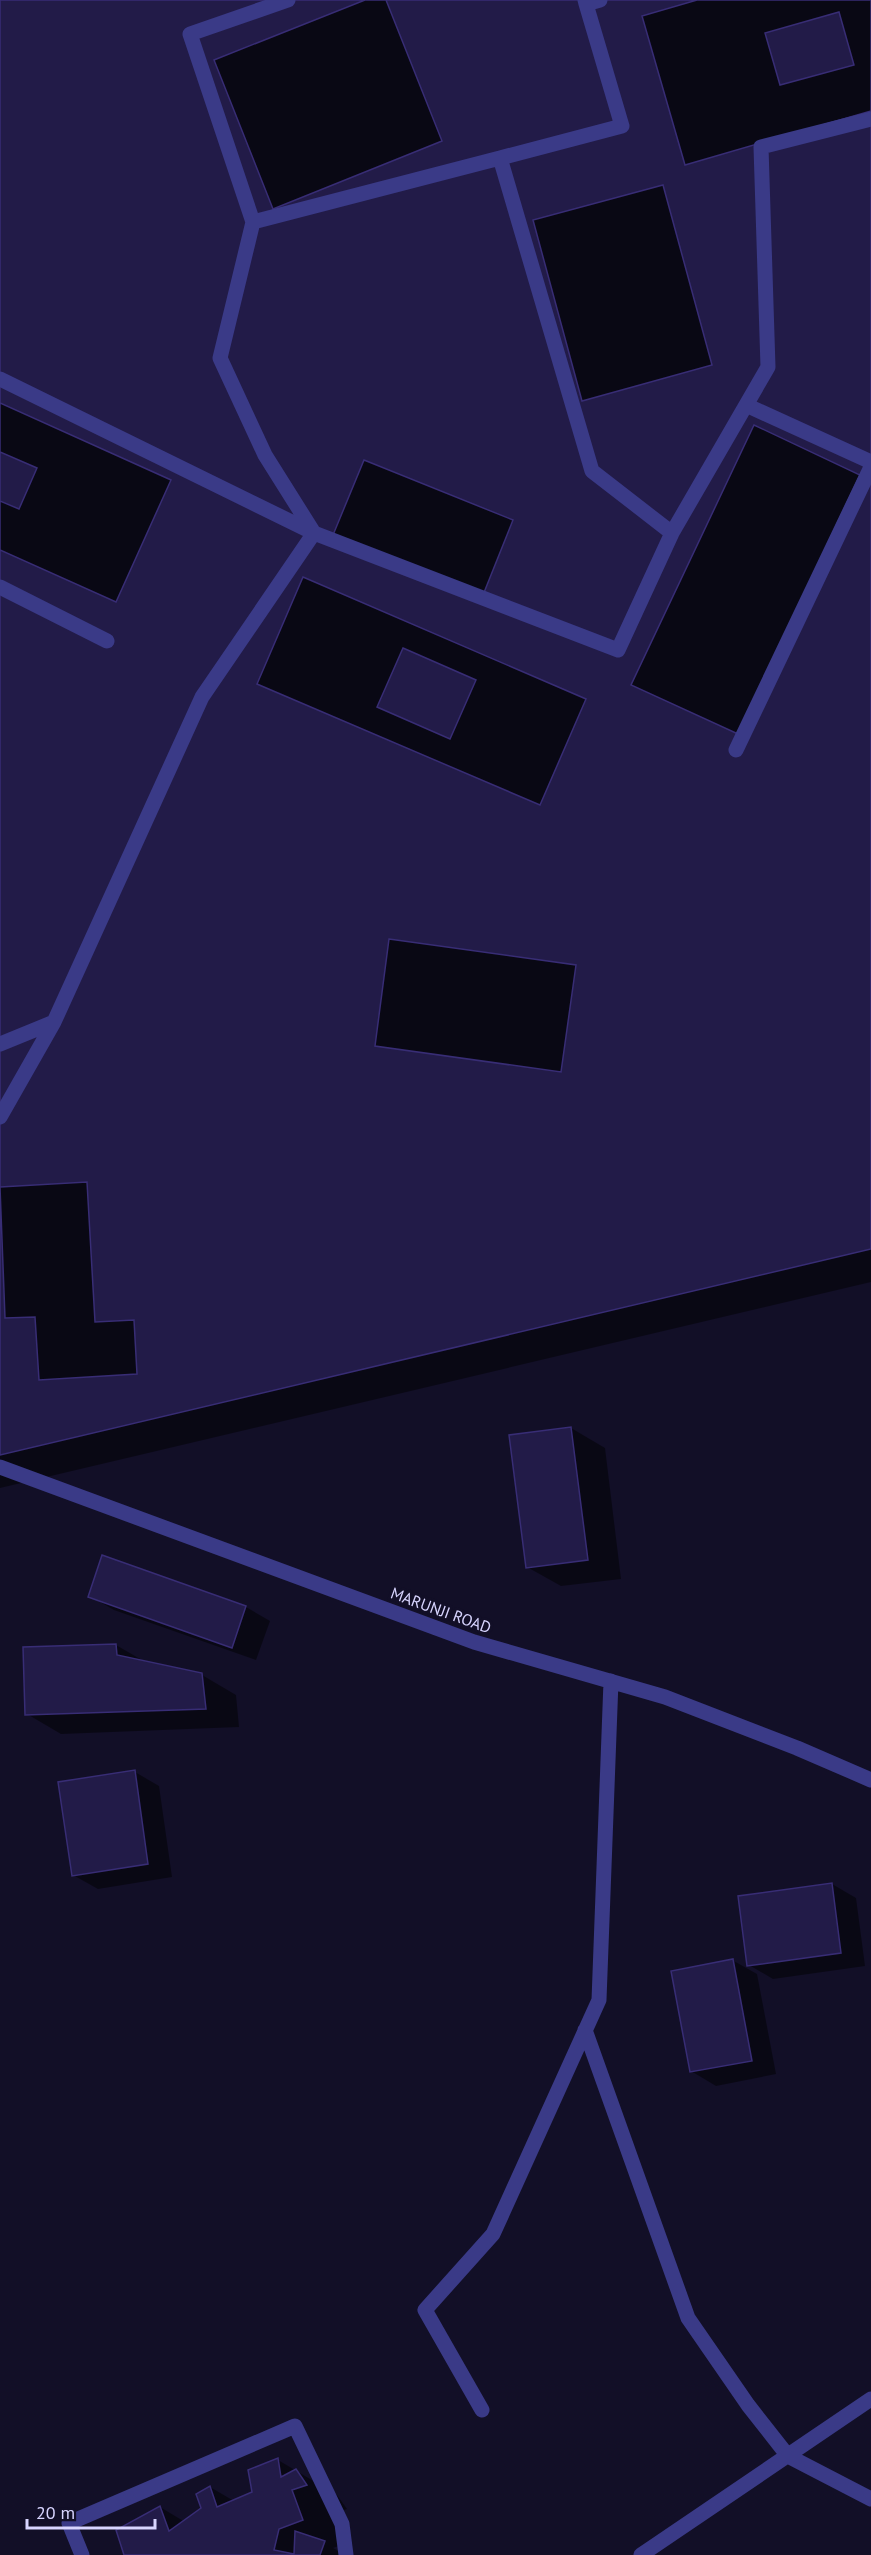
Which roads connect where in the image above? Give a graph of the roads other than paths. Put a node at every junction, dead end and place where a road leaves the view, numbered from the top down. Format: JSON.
{"nodes":[{"id":1,"x":288,"y":0,"type":"edge"},
{"id":2,"x":590,"y":1,"type":"edge"},
{"id":3,"x":871,"y":119,"type":"edge"},
{"id":4,"x":500,"y":158,"type":"junction"},
{"id":5,"x":254,"y":222,"type":"junction"},
{"id":6,"x":0,"y":380,"type":"edge"},
{"id":7,"x":746,"y":405,"type":"junction"},
{"id":8,"x":871,"y":462,"type":"edge"},
{"id":9,"x":871,"y":467,"type":"edge"},
{"id":10,"x":314,"y":533,"type":"junction"},
{"id":11,"x":672,"y":533,"type":"junction"},
{"id":12,"x":0,"y":587,"type":"edge"},
{"id":13,"x":107,"y":641,"type":"dead end"},
{"id":14,"x":736,"y":750,"type":"dead end"},
{"id":15,"x":54,"y":1022,"type":"junction"},
{"id":16,"x":0,"y":1044,"type":"edge"},
{"id":17,"x":0,"y":1117,"type":"edge"},
{"id":18,"x":0,"y":1467,"type":"edge"},
{"id":19,"x":611,"y":1681,"type":"junction"},
{"id":20,"x":871,"y":1780,"type":"edge"},
{"id":21,"x":585,"y":2031,"type":"junction"},
{"id":22,"x":871,"y":2399,"type":"edge"},
{"id":23,"x":482,"y":2410,"type":"dead end"},
{"id":24,"x":788,"y":2456,"type":"junction"},
{"id":25,"x":871,"y":2499,"type":"edge"},
{"id":26,"x":82,"y":2555,"type":"edge"},
{"id":27,"x":346,"y":2555,"type":"edge"},
{"id":28,"x":641,"y":2555,"type":"edge"}],
"edges":[{"from":1,"to":5,"type":"street"},
{"from":2,"to":4,"type":"street"},
{"from":3,"to":7,"type":"street"},
{"from":4,"to":5,"type":"street"},
{"from":4,"to":11,"type":"street"},
{"from":5,"to":10,"type":"street"},
{"from":6,"to":10,"type":"street"},
{"from":7,"to":8,"type":"street"},
{"from":7,"to":11,"type":"street"},
{"from":9,"to":14,"type":"street"},
{"from":10,"to":11,"type":"street"},
{"from":10,"to":15,"type":"street"},
{"from":12,"to":13,"type":"street"},
{"from":15,"to":16,"type":"street"},
{"from":15,"to":17,"type":"street"},
{"from":18,"to":19,"type":"street","name":"MARUNJI ROAD"},
{"from":19,"to":20,"type":"street","name":"MARUNJI ROAD"},
{"from":19,"to":21,"type":"street"},
{"from":21,"to":23,"type":"street"},
{"from":21,"to":24,"type":"street"},
{"from":22,"to":24,"type":"street"},
{"from":24,"to":25,"type":"street"},
{"from":24,"to":28,"type":"street"},
{"from":26,"to":27,"type":"street"}]}
